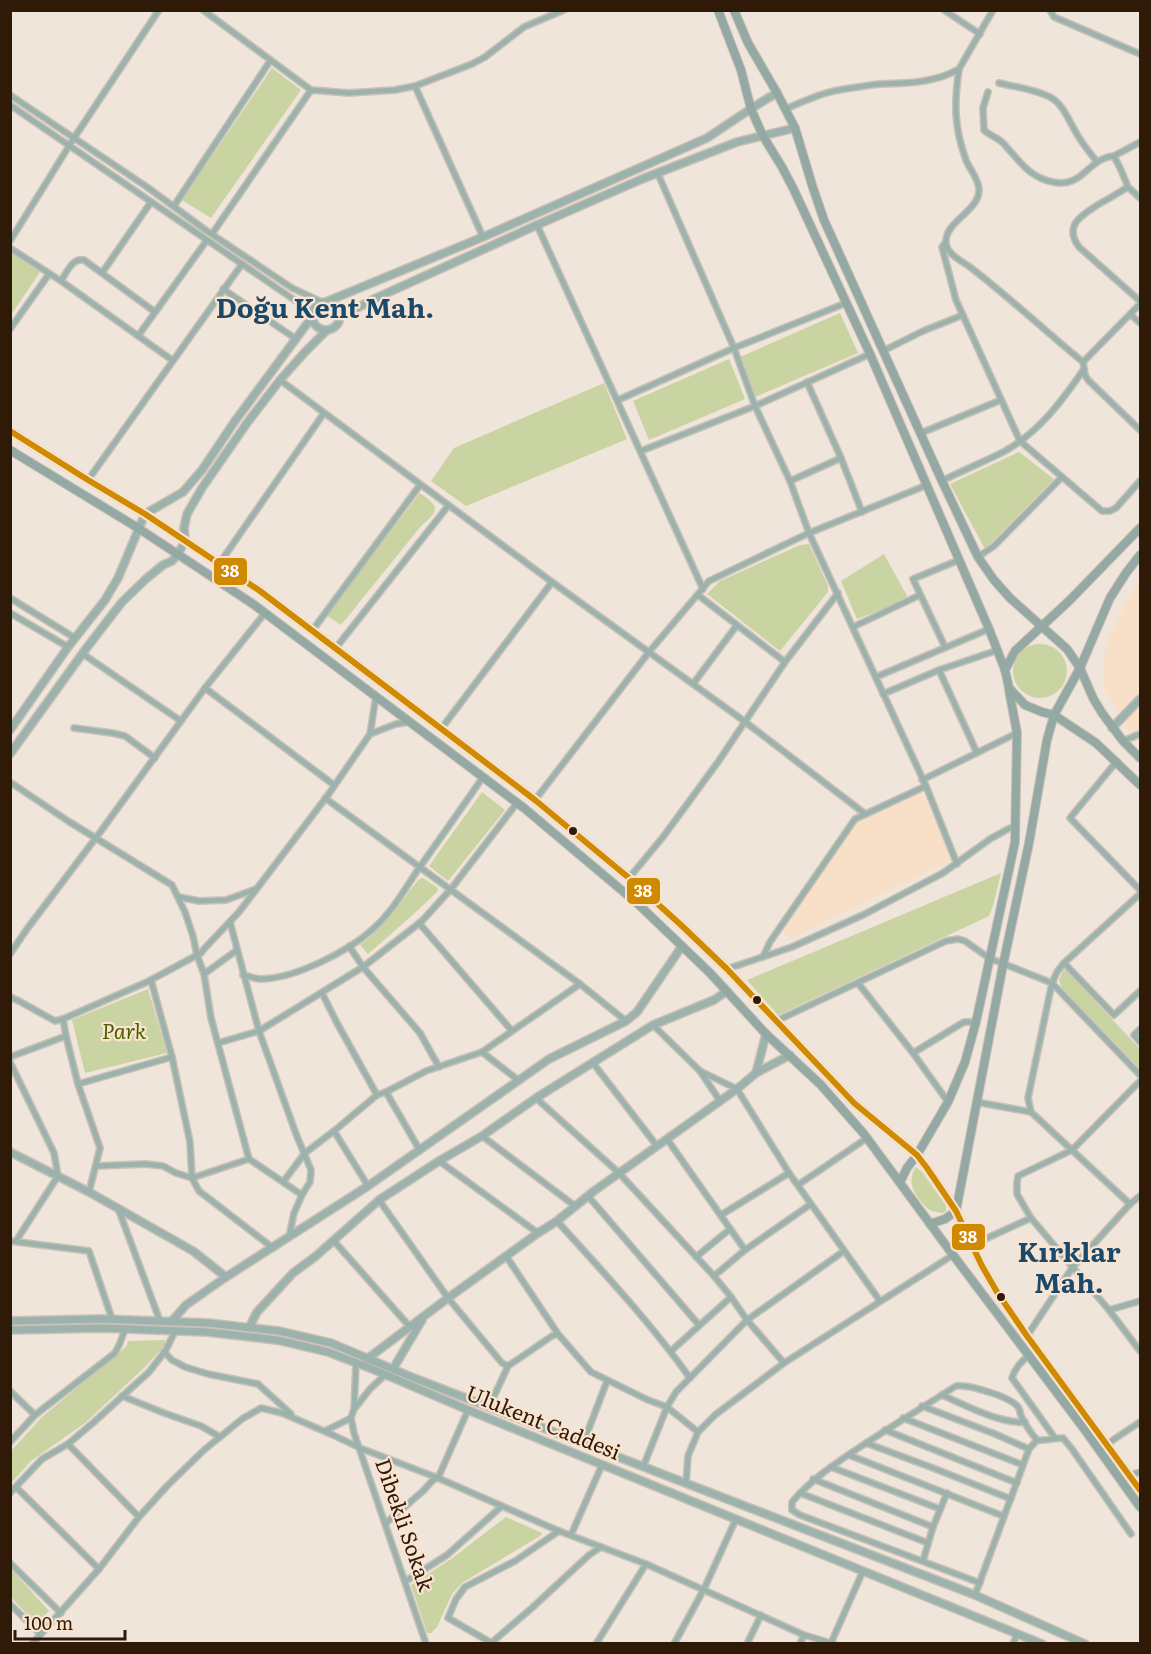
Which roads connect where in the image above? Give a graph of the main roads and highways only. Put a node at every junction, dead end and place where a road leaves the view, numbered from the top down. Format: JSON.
{"nodes":[{"id":1,"x":718,"y":10,"type":"edge"},
{"id":2,"x":734,"y":10,"type":"edge"},
{"id":3,"x":10,"y":431,"type":"edge"},
{"id":4,"x":10,"y":450,"type":"edge"},
{"id":5,"x":1140,"y":528,"type":"edge"},
{"id":6,"x":1140,"y":555,"type":"edge"},
{"id":7,"x":1042,"y":627,"type":"junction"},
{"id":8,"x":1080,"y":668,"type":"junction"},
{"id":9,"x":1005,"y":670,"type":"junction"},
{"id":10,"x":1009,"y":688,"type":"junction"},
{"id":11,"x":1054,"y":715,"type":"junction"},
{"id":12,"x":1140,"y":758,"type":"edge"},
{"id":13,"x":1140,"y":785,"type":"edge"},
{"id":14,"x":917,"y":1155,"type":"junction"},
{"id":15,"x":900,"y":1182,"type":"junction"},
{"id":16,"x":956,"y":1211,"type":"junction"},
{"id":17,"x":930,"y":1224,"type":"junction"},
{"id":18,"x":1140,"y":1490,"type":"edge"},
{"id":19,"x":1140,"y":1508,"type":"edge"}],
"edges":[{"from":1,"to":9,"type":"main road"},
{"from":2,"to":7,"type":"main road"},
{"from":3,"to":14,"type":"main road"},
{"from":4,"to":15,"type":"main road"},
{"from":5,"to":7,"type":"main road"},
{"from":6,"to":8,"type":"main road"},
{"from":7,"to":8,"type":"main road"},
{"from":7,"to":9,"type":"main road"},
{"from":8,"to":11,"type":"main road"},
{"from":8,"to":12,"type":"main road"},
{"from":9,"to":10,"type":"main road"},
{"from":10,"to":11,"type":"main road"},
{"from":10,"to":14,"type":"main road"},
{"from":11,"to":13,"type":"main road"},
{"from":11,"to":16,"type":"main road"},
{"from":14,"to":15,"type":"main road"},
{"from":14,"to":16,"type":"main road"},
{"from":15,"to":17,"type":"main road"},
{"from":16,"to":17,"type":"main road"},
{"from":16,"to":18,"type":"main road"},
{"from":17,"to":19,"type":"main road"}]}
